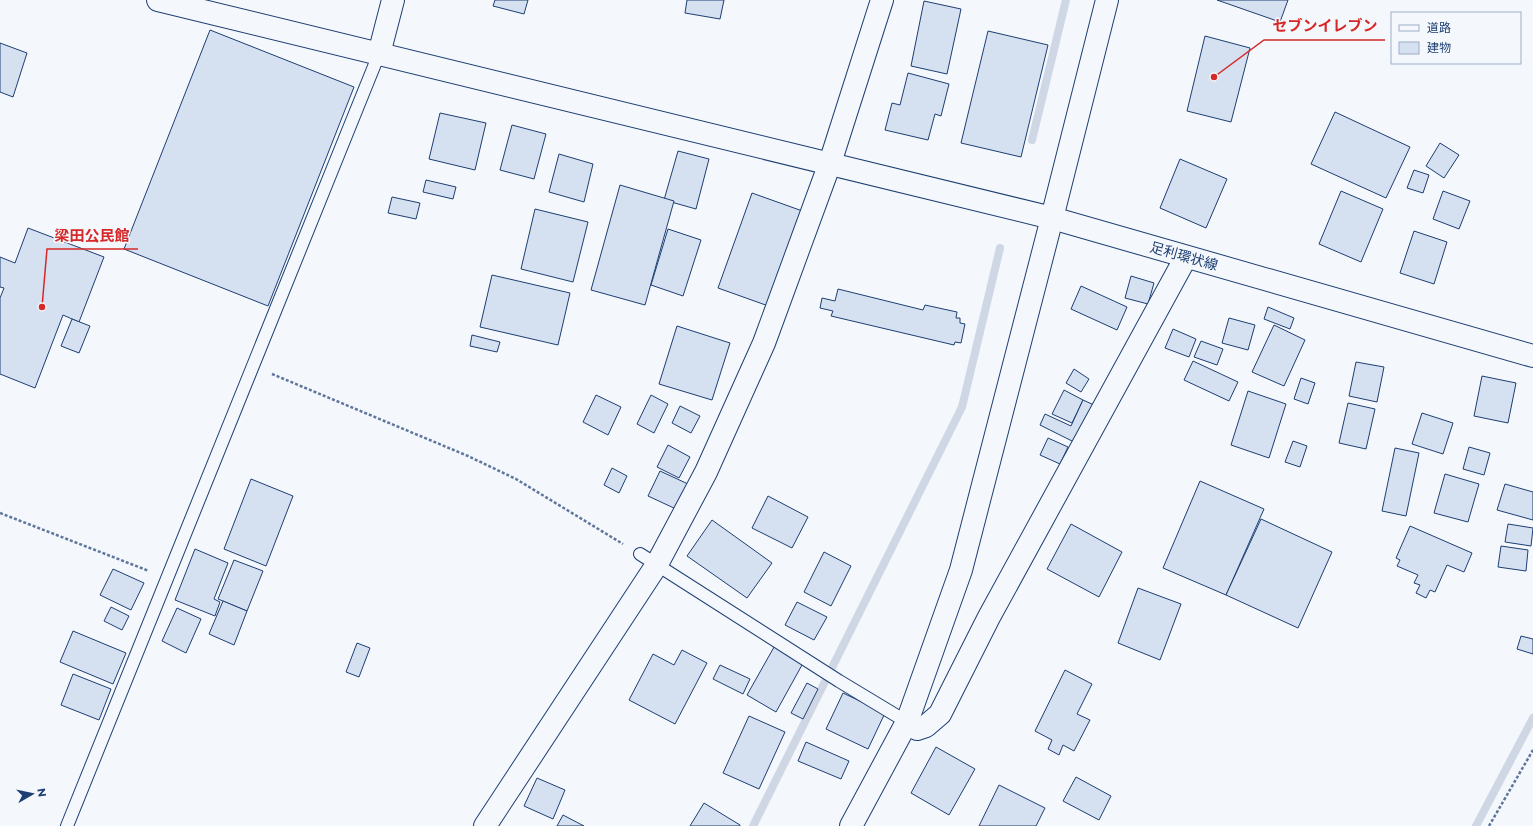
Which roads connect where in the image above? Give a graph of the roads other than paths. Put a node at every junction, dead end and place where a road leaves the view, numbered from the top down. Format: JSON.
{"nodes":[{"id":1,"x":158,"y":0,"type":"edge"},
{"id":2,"x":393,"y":0,"type":"edge"},
{"id":3,"x":882,"y":0,"type":"edge"},
{"id":4,"x":1107,"y":0,"type":"edge"},
{"id":5,"x":210,"y":6,"type":"edge"},
{"id":6,"x":379,"y":54,"type":"junction"},
{"id":7,"x":830,"y":163,"type":"junction"},
{"id":8,"x":1052,"y":218,"type":"junction"},
{"id":9,"x":1186,"y":257,"type":"junction"},
{"id":10,"x":1533,"y":356,"type":"edge"},
{"id":11,"x":648,"y":560,"type":"junction"},
{"id":12,"x":907,"y":722,"type":"junction"},
{"id":13,"x":67,"y":826,"type":"edge"},
{"id":14,"x":485,"y":826,"type":"edge"},
{"id":15,"x":851,"y":826,"type":"edge"}],
"edges":[{"from":1,"to":5,"type":"street","name":"足利環状線"},
{"from":2,"to":6,"type":"street"},
{"from":3,"to":7,"type":"street"},
{"from":4,"to":8,"type":"street"},
{"from":5,"to":6,"type":"street","name":"足利環状線"},
{"from":6,"to":7,"type":"street","name":"足利環状線"},
{"from":6,"to":13,"type":"lane"},
{"from":7,"to":8,"type":"street","name":"足利環状線"},
{"from":7,"to":11,"type":"street"},
{"from":8,"to":9,"type":"street","name":"足利環状線"},
{"from":8,"to":12,"type":"street"},
{"from":9,"to":10,"type":"street","name":"足利環状線"},
{"from":9,"to":12,"type":"street"},
{"from":11,"to":12,"type":"lane"},
{"from":11,"to":14,"type":"street"},
{"from":12,"to":15,"type":"street"}]}
